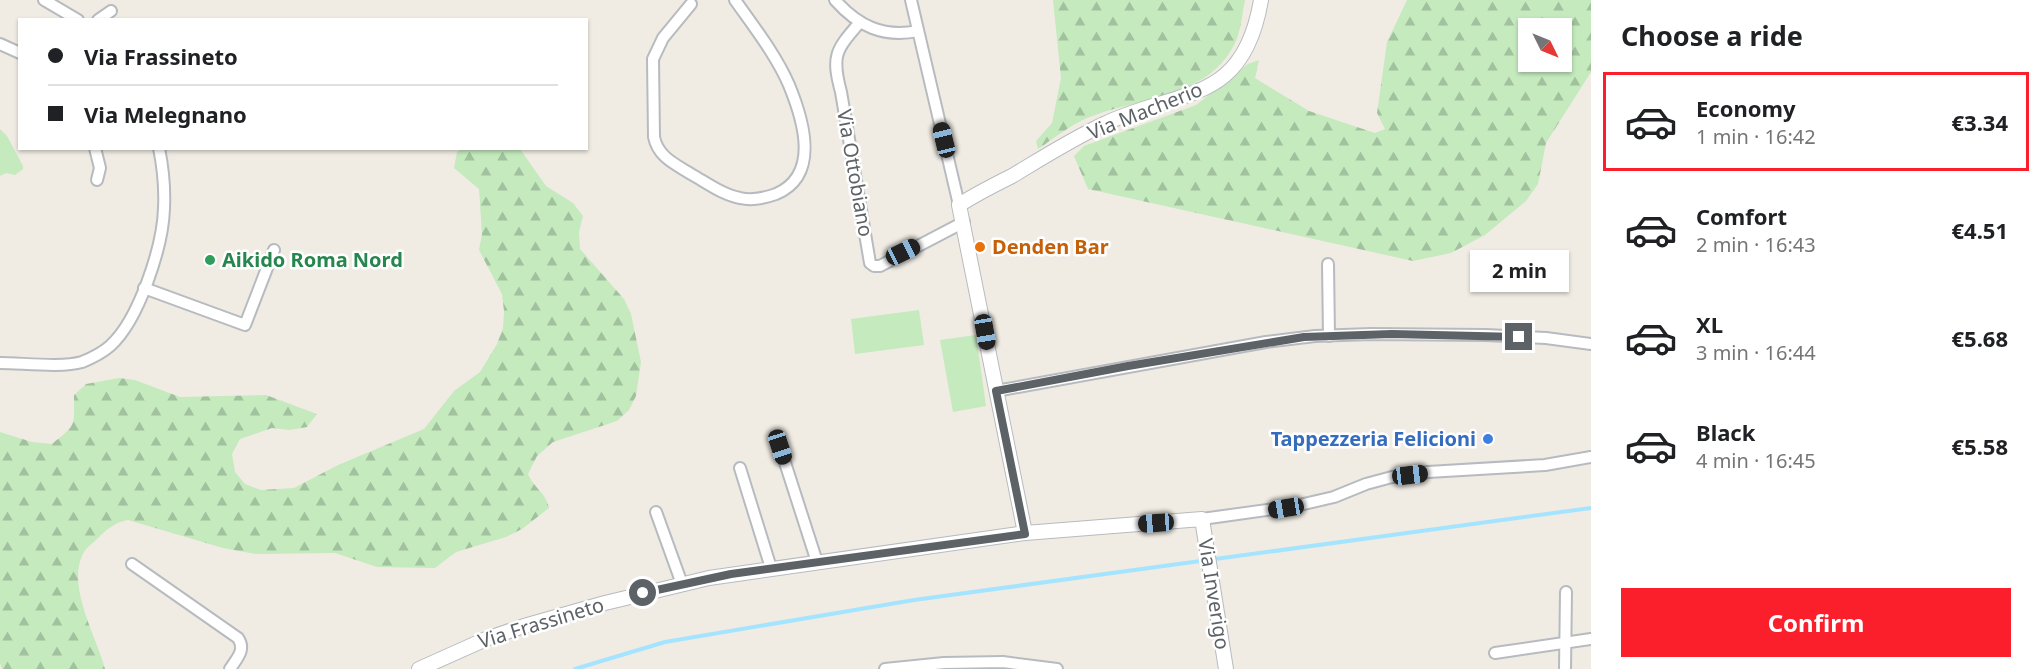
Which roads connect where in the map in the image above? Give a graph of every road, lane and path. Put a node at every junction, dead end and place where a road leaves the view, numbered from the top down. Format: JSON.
{"nodes":[{"id":1,"x":44,"y":0,"type":"edge"},
{"id":2,"x":735,"y":0,"type":"edge"},
{"id":3,"x":835,"y":0,"type":"edge"},
{"id":4,"x":911,"y":0,"type":"edge"},
{"id":5,"x":1261,"y":0,"type":"edge"},
{"id":6,"x":691,"y":3,"type":"dead end"},
{"id":7,"x":111,"y":10,"type":"dead end"},
{"id":8,"x":75,"y":18,"type":"edge"},
{"id":9,"x":101,"y":18,"type":"edge"},
{"id":10,"x":860,"y":22,"type":"junction"},
{"id":11,"x":918,"y":31,"type":"junction"},
{"id":12,"x":0,"y":44,"type":"edge"},
{"id":13,"x":18,"y":52,"type":"edge"},
{"id":14,"x":96,"y":150,"type":"edge"},
{"id":15,"x":159,"y":150,"type":"edge"},
{"id":16,"x":97,"y":180,"type":"dead end"},
{"id":17,"x":959,"y":205,"type":"junction"},
{"id":18,"x":964,"y":222,"type":"junction"},
{"id":19,"x":274,"y":250,"type":"dead end"},
{"id":20,"x":1328,"y":264,"type":"dead end"},
{"id":21,"x":144,"y":288,"type":"junction"},
{"id":22,"x":1329,"y":336,"type":"junction"},
{"id":23,"x":1591,"y":344,"type":"edge"},
{"id":24,"x":0,"y":363,"type":"edge"},
{"id":25,"x":996,"y":391,"type":"junction"},
{"id":26,"x":780,"y":447,"type":"dead end"},
{"id":27,"x":1591,"y":457,"type":"edge"},
{"id":28,"x":740,"y":468,"type":"dead end"},
{"id":29,"x":656,"y":512,"type":"dead end"},
{"id":30,"x":1203,"y":525,"type":"junction"},
{"id":31,"x":1025,"y":534,"type":"junction"},
{"id":32,"x":817,"y":562,"type":"junction"},
{"id":33,"x":132,"y":564,"type":"dead end"},
{"id":34,"x":771,"y":568,"type":"junction"},
{"id":35,"x":682,"y":584,"type":"junction"},
{"id":36,"x":1566,"y":592,"type":"dead end"},
{"id":37,"x":1591,"y":639,"type":"edge"},
{"id":38,"x":1566,"y":643,"type":"junction"},
{"id":39,"x":1495,"y":653,"type":"dead end"},
{"id":40,"x":1042,"y":668,"type":"edge"},
{"id":41,"x":230,"y":669,"type":"edge"},
{"id":42,"x":419,"y":669,"type":"edge"},
{"id":43,"x":885,"y":669,"type":"edge"},
{"id":44,"x":1057,"y":669,"type":"edge"},
{"id":45,"x":1226,"y":669,"type":"edge"},
{"id":46,"x":1565,"y":669,"type":"edge"}],
"edges":[{"from":1,"to":8,"type":"street"},
{"from":2,"to":6,"type":"street"},
{"from":3,"to":10,"type":"street"},
{"from":4,"to":11,"type":"street"},
{"from":5,"to":17,"type":"street","name":"Via Macherio"},
{"from":7,"to":9,"type":"street"},
{"from":10,"to":11,"type":"street"},
{"from":10,"to":18,"type":"street","name":"Via Ottobiano"},
{"from":11,"to":17,"type":"street"},
{"from":12,"to":13,"type":"street"},
{"from":14,"to":16,"type":"street"},
{"from":15,"to":21,"type":"street"},
{"from":17,"to":18,"type":"street"},
{"from":18,"to":25,"type":"street"},
{"from":19,"to":21,"type":"street"},
{"from":20,"to":22,"type":"street"},
{"from":21,"to":24,"type":"street"},
{"from":22,"to":23,"type":"street"},
{"from":22,"to":25,"type":"street"},
{"from":25,"to":31,"type":"street"},
{"from":26,"to":32,"type":"street"},
{"from":27,"to":30,"type":"street","name":"Via Frassineto"},
{"from":28,"to":34,"type":"street"},
{"from":29,"to":35,"type":"street"},
{"from":30,"to":31,"type":"street","name":"Via Frassineto"},
{"from":30,"to":45,"type":"street","name":"Via Inverigo"},
{"from":31,"to":32,"type":"street","name":"Via Frassineto"},
{"from":32,"to":34,"type":"street","name":"Via Frassineto"},
{"from":33,"to":41,"type":"street"},
{"from":34,"to":35,"type":"street","name":"Via Frassineto"},
{"from":35,"to":42,"type":"street","name":"Via Frassineto"},
{"from":36,"to":38,"type":"street"},
{"from":37,"to":38,"type":"street"},
{"from":38,"to":39,"type":"street"},
{"from":38,"to":46,"type":"street"},
{"from":40,"to":43,"type":"street"},
{"from":40,"to":44,"type":"street"}]}
